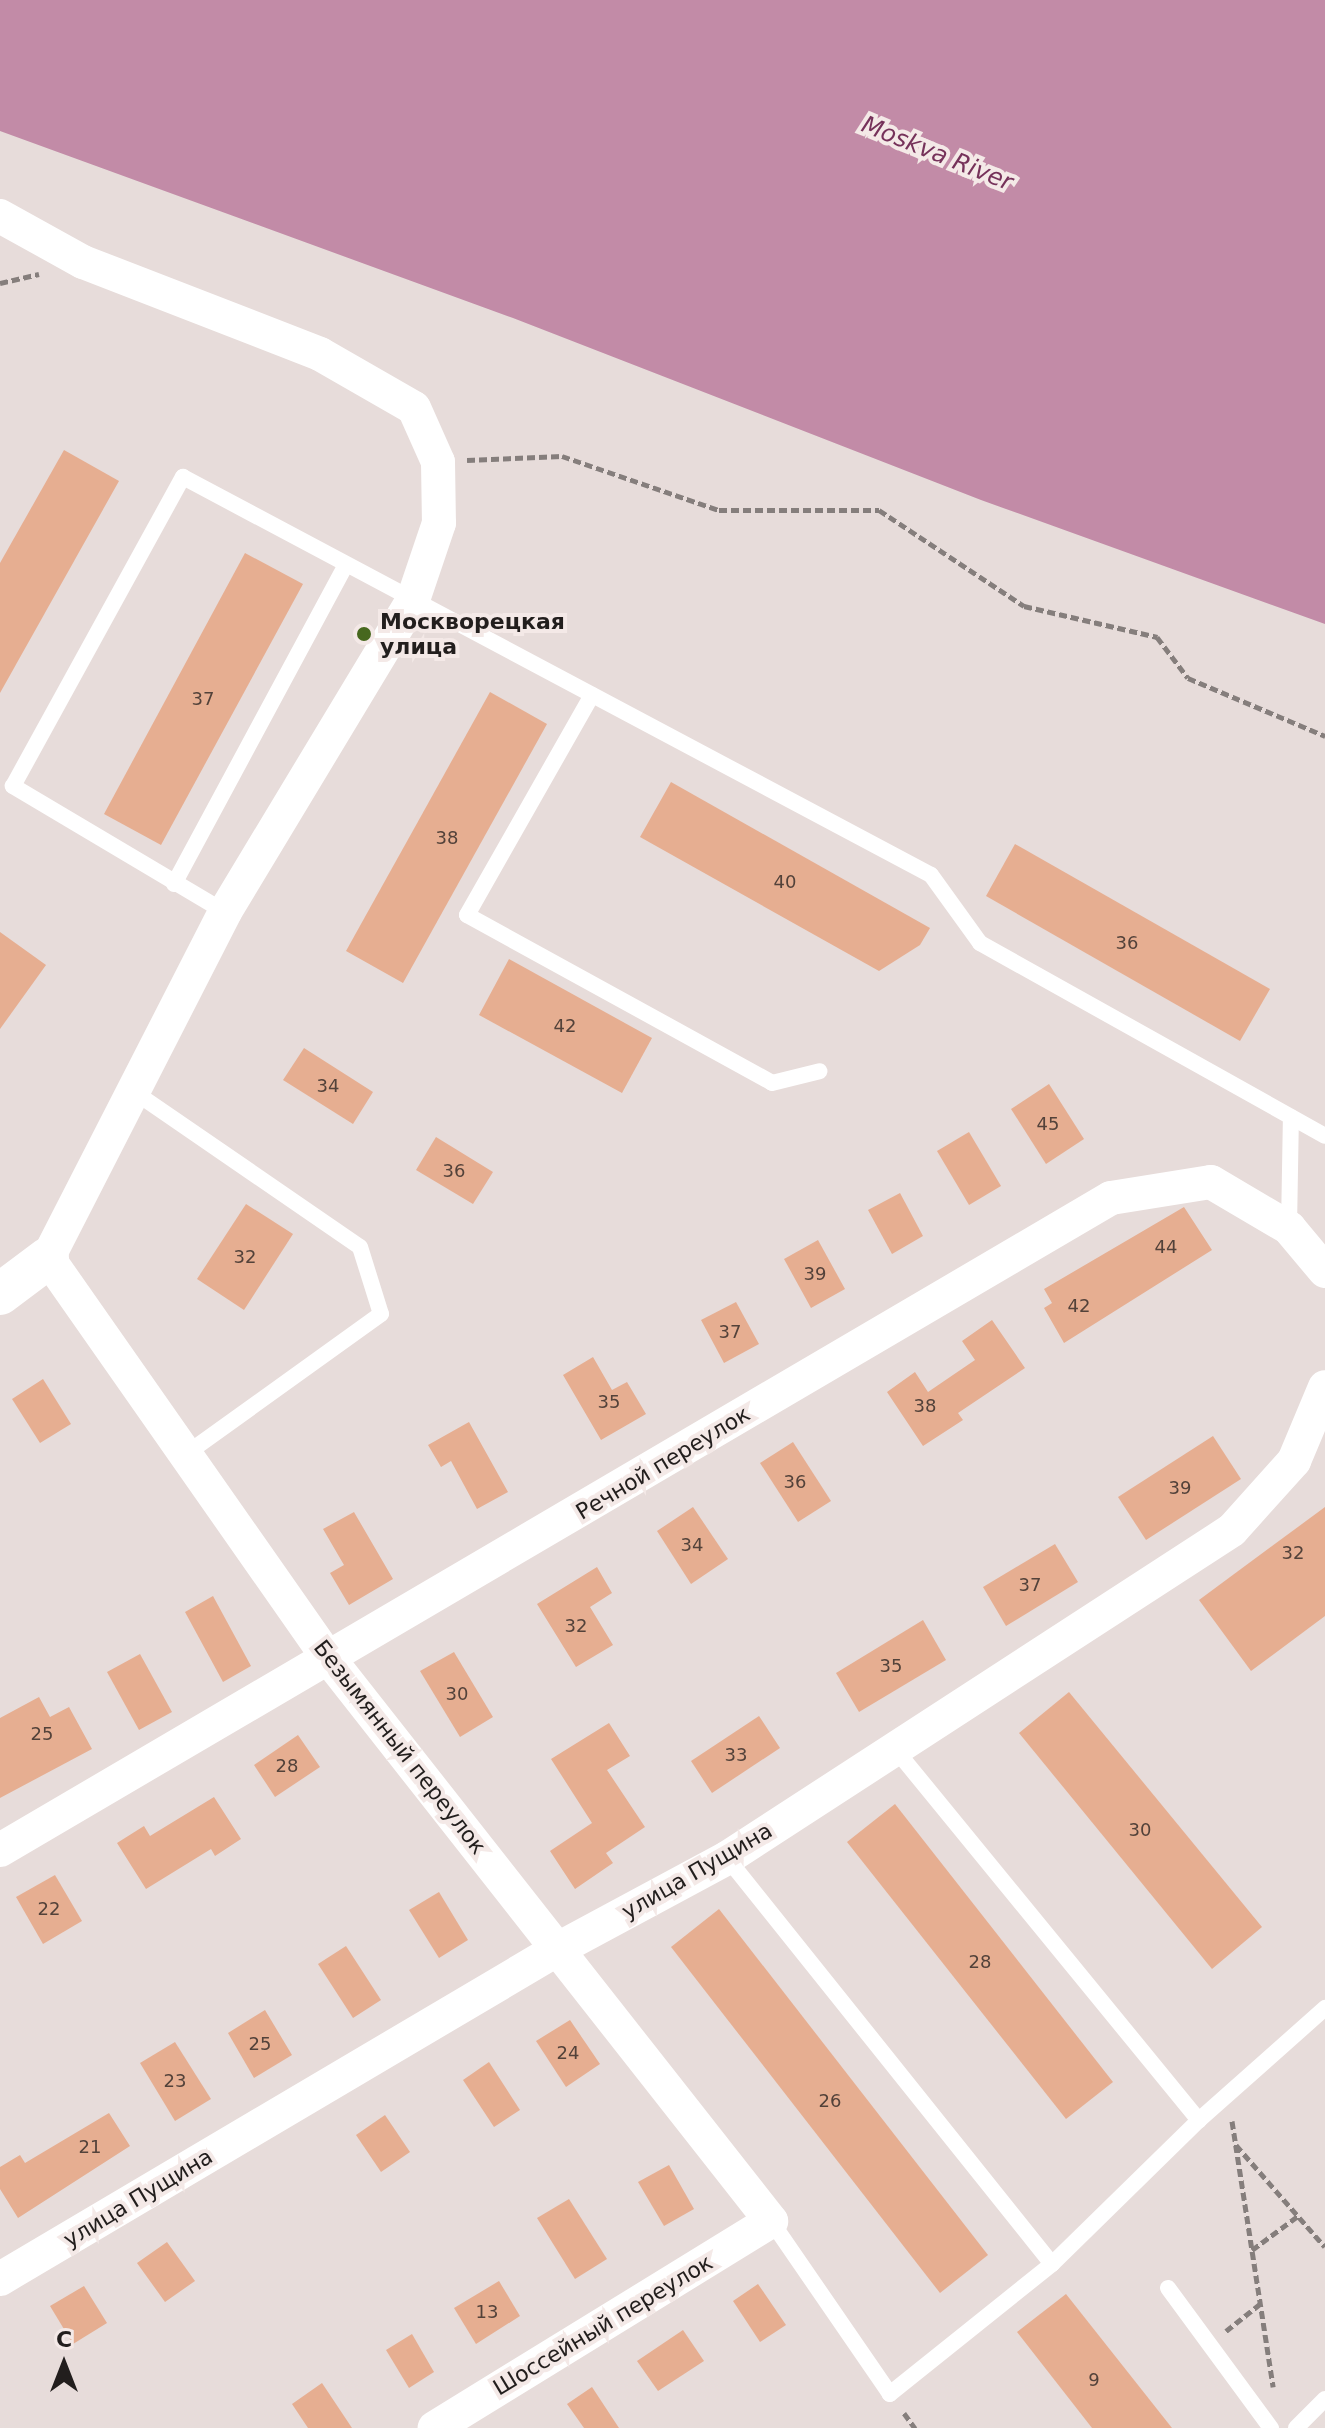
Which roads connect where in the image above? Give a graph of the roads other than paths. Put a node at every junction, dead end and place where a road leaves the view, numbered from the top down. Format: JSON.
{"nodes":[{"id":1,"x":0,"y":216,"type":"edge"},
{"id":2,"x":346,"y":565,"type":"junction"},
{"id":3,"x":413,"y":600,"type":"junction"},
{"id":4,"x":592,"y":695,"type":"junction"},
{"id":5,"x":174,"y":884,"type":"junction"},
{"id":6,"x":225,"y":912,"type":"junction"},
{"id":7,"x":820,"y":1071,"type":"dead end"},
{"id":8,"x":133,"y":1091,"type":"junction"},
{"id":9,"x":1291,"y":1117,"type":"junction"},
{"id":10,"x":1325,"y":1136,"type":"edge"},
{"id":11,"x":1289,"y":1228,"type":"junction"},
{"id":12,"x":48,"y":1258,"type":"junction"},
{"id":13,"x":1325,"y":1271,"type":"edge"},
{"id":14,"x":0,"y":1294,"type":"edge"},
{"id":15,"x":1325,"y":1387,"type":"edge"},
{"id":16,"x":186,"y":1454,"type":"junction"},
{"id":17,"x":330,"y":1660,"type":"junction"},
{"id":18,"x":895,"y":1749,"type":"junction"},
{"id":19,"x":0,"y":1850,"type":"edge"},
{"id":20,"x":727,"y":1858,"type":"junction"},
{"id":21,"x":558,"y":1949,"type":"junction"},
{"id":22,"x":1325,"y":2008,"type":"edge"},
{"id":23,"x":1199,"y":2120,"type":"junction"},
{"id":24,"x":771,"y":2221,"type":"junction"},
{"id":25,"x":1052,"y":2264,"type":"junction"},
{"id":26,"x":0,"y":2279,"type":"edge"},
{"id":27,"x":1168,"y":2288,"type":"dead end"},
{"id":28,"x":1325,"y":2399,"type":"edge"},
{"id":29,"x":434,"y":2428,"type":"edge"},
{"id":30,"x":1271,"y":2428,"type":"edge"},
{"id":31,"x":1296,"y":2428,"type":"edge"}],
"edges":[{"from":1,"to":3,"type":"street"},
{"from":2,"to":3,"type":"lane"},
{"from":2,"to":5,"type":"lane"},
{"from":2,"to":5,"type":"lane"},
{"from":3,"to":4,"type":"lane"},
{"from":3,"to":6,"type":"street"},
{"from":4,"to":7,"type":"lane"},
{"from":4,"to":9,"type":"lane"},
{"from":5,"to":6,"type":"lane"},
{"from":6,"to":8,"type":"street"},
{"from":8,"to":12,"type":"street"},
{"from":8,"to":16,"type":"lane"},
{"from":9,"to":10,"type":"lane"},
{"from":9,"to":11,"type":"lane"},
{"from":11,"to":13,"type":"street","name":"Речной переулок"},
{"from":11,"to":17,"type":"street","name":"Речной переулок"},
{"from":12,"to":14,"type":"street"},
{"from":12,"to":16,"type":"street","name":"Безымянный переулок"},
{"from":15,"to":18,"type":"street","name":"улица Пущина"},
{"from":16,"to":17,"type":"street","name":"Безымянный переулок"},
{"from":17,"to":19,"type":"street","name":"Речной переулок"},
{"from":17,"to":21,"type":"street","name":"Безымянный переулок"},
{"from":18,"to":20,"type":"street","name":"улица Пущина"},
{"from":18,"to":23,"type":"lane"},
{"from":20,"to":21,"type":"street","name":"улица Пущина"},
{"from":20,"to":25,"type":"lane"},
{"from":21,"to":24,"type":"street","name":"Безымянный переулок"},
{"from":21,"to":26,"type":"street","name":"улица Пущина"},
{"from":22,"to":23,"type":"lane"},
{"from":23,"to":25,"type":"lane"},
{"from":24,"to":25,"type":"lane"},
{"from":24,"to":29,"type":"street","name":"Шоссейный переулок"},
{"from":27,"to":30,"type":"lane"},
{"from":28,"to":31,"type":"lane"}]}
